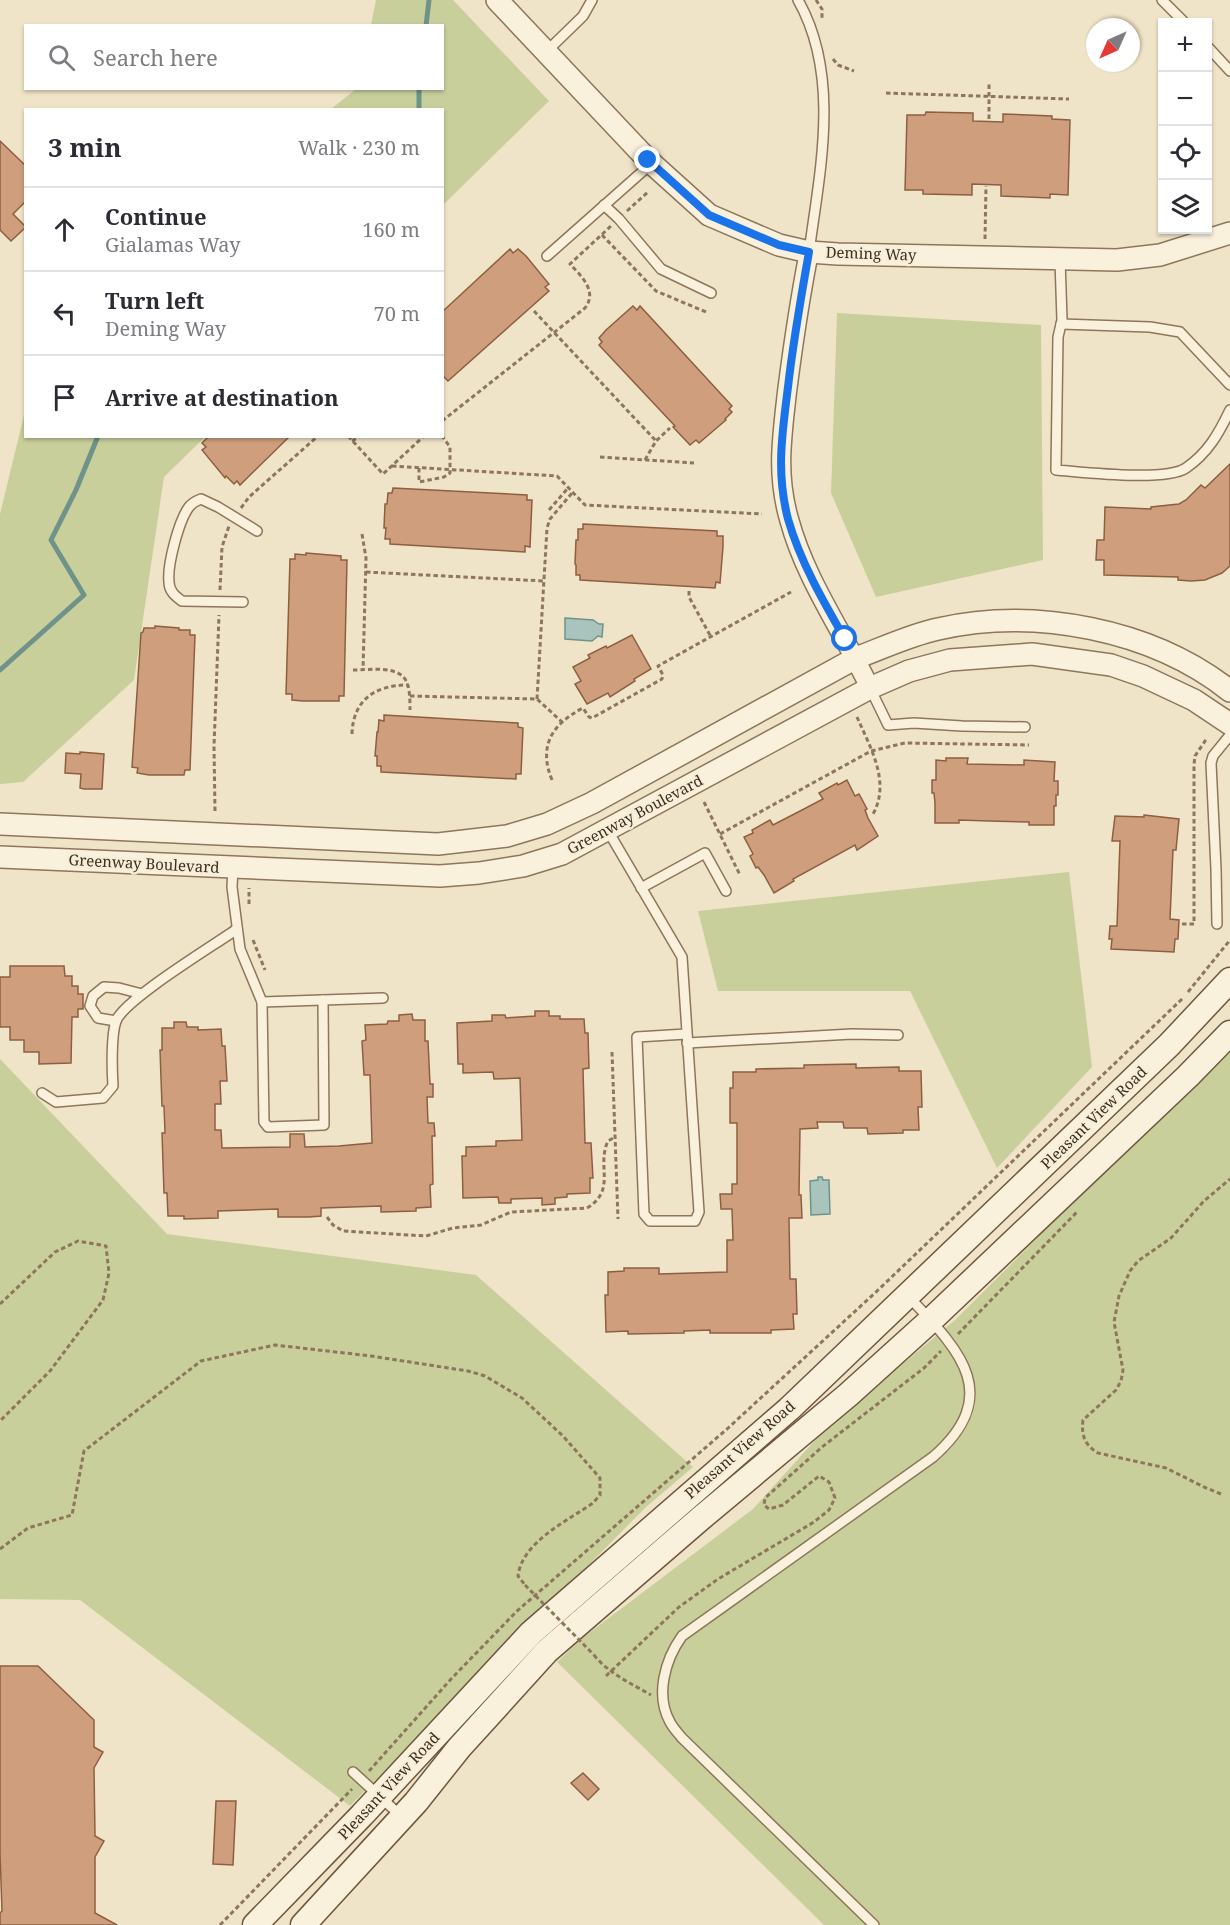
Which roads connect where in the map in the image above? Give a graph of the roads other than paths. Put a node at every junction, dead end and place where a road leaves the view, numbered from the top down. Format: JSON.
{"nodes":[{"id":1,"x":497,"y":0,"type":"edge"},
{"id":2,"x":592,"y":0,"type":"edge"},
{"id":3,"x":1162,"y":0,"type":"edge"},
{"id":4,"x":803,"y":1,"type":"edge"},
{"id":5,"x":1180,"y":18,"type":"edge"},
{"id":6,"x":1212,"y":51,"type":"edge"},
{"id":7,"x":546,"y":52,"type":"junction"},
{"id":8,"x":1230,"y":71,"type":"edge"},
{"id":9,"x":651,"y":163,"type":"junction"},
{"id":10,"x":604,"y":205,"type":"junction"},
{"id":11,"x":1230,"y":233,"type":"edge"},
{"id":12,"x":809,"y":252,"type":"junction"},
{"id":13,"x":547,"y":256,"type":"dead end"},
{"id":14,"x":1060,"y":260,"type":"junction"},
{"id":15,"x":711,"y":293,"type":"dead end"},
{"id":16,"x":1061,"y":324,"type":"junction"},
{"id":17,"x":1230,"y":385,"type":"edge"},
{"id":18,"x":1230,"y":410,"type":"edge"},
{"id":19,"x":257,"y":531,"type":"dead end"},
{"id":20,"x":243,"y":602,"type":"dead end"},
{"id":21,"x":856,"y":658,"type":"junction"},
{"id":22,"x":870,"y":688,"type":"junction"},
{"id":23,"x":1230,"y":691,"type":"edge"},
{"id":24,"x":1230,"y":724,"type":"edge"},
{"id":25,"x":1025,"y":727,"type":"dead end"},
{"id":26,"x":1230,"y":735,"type":"edge"},
{"id":27,"x":0,"y":824,"type":"edge"},
{"id":28,"x":608,"y":831,"type":"junction"},
{"id":29,"x":0,"y":857,"type":"edge"},
{"id":30,"x":233,"y":868,"type":"junction"},
{"id":31,"x":641,"y":888,"type":"junction"},
{"id":32,"x":726,"y":891,"type":"dead end"},
{"id":33,"x":1217,"y":924,"type":"dead end"},
{"id":34,"x":237,"y":929,"type":"junction"},
{"id":35,"x":1230,"y":980,"type":"edge"},
{"id":36,"x":142,"y":994,"type":"junction"},
{"id":37,"x":383,"y":998,"type":"dead end"},
{"id":38,"x":323,"y":1000,"type":"junction"},
{"id":39,"x":262,"y":1002,"type":"junction"},
{"id":40,"x":116,"y":1021,"type":"junction"},
{"id":41,"x":1230,"y":1033,"type":"edge"},
{"id":42,"x":898,"y":1035,"type":"dead end"},
{"id":43,"x":687,"y":1038,"type":"junction"},
{"id":44,"x":42,"y":1093,"type":"dead end"},
{"id":45,"x":908,"y":1296,"type":"junction"},
{"id":46,"x":931,"y":1320,"type":"junction"},
{"id":47,"x":353,"y":1772,"type":"dead end"},
{"id":48,"x":380,"y":1796,"type":"junction"},
{"id":49,"x":403,"y":1817,"type":"junction"},
{"id":50,"x":255,"y":1925,"type":"edge"},
{"id":51,"x":303,"y":1925,"type":"edge"},
{"id":52,"x":874,"y":1925,"type":"edge"}],
"edges":[{"from":1,"to":7,"type":"street","name":"Deming Way"},
{"from":2,"to":7,"type":"lane"},
{"from":3,"to":5,"type":"lane"},
{"from":4,"to":12,"type":"lane"},
{"from":6,"to":8,"type":"lane"},
{"from":7,"to":9,"type":"street","name":"Deming Way"},
{"from":9,"to":10,"type":"lane"},
{"from":9,"to":12,"type":"street","name":"Deming Way"},
{"from":10,"to":13,"type":"lane"},
{"from":10,"to":15,"type":"lane"},
{"from":11,"to":14,"type":"street","name":"Deming Way"},
{"from":12,"to":14,"type":"street","name":"Deming Way"},
{"from":12,"to":21,"type":"street"},
{"from":14,"to":16,"type":"lane"},
{"from":16,"to":17,"type":"lane"},
{"from":16,"to":18,"type":"lane"},
{"from":19,"to":20,"type":"lane"},
{"from":21,"to":22,"type":"street"},
{"from":21,"to":23,"type":"street","name":"Greenway Boulevard"},
{"from":21,"to":27,"type":"street","name":"Greenway Boulevard"},
{"from":22,"to":24,"type":"street","name":"Greenway Boulevard"},
{"from":22,"to":25,"type":"lane"},
{"from":22,"to":28,"type":"street","name":"Greenway Boulevard"},
{"from":26,"to":33,"type":"lane"},
{"from":28,"to":30,"type":"street","name":"Greenway Boulevard"},
{"from":28,"to":31,"type":"lane"},
{"from":29,"to":30,"type":"street","name":"Greenway Boulevard"},
{"from":30,"to":34,"type":"lane"},
{"from":31,"to":32,"type":"lane"},
{"from":31,"to":43,"type":"lane"},
{"from":34,"to":36,"type":"lane"},
{"from":34,"to":39,"type":"lane"},
{"from":35,"to":45,"type":"main road","name":"Pleasant View Road"},
{"from":36,"to":40,"type":"lane"},
{"from":36,"to":40,"type":"lane"},
{"from":37,"to":38,"type":"lane"},
{"from":38,"to":39,"type":"lane"},
{"from":38,"to":39,"type":"lane"},
{"from":40,"to":44,"type":"lane"},
{"from":41,"to":46,"type":"main road","name":"Pleasant View Road"},
{"from":42,"to":43,"type":"lane"},
{"from":43,"to":43,"type":"lane"},
{"from":45,"to":46,"type":"lane"},
{"from":45,"to":48,"type":"main road","name":"Pleasant View Road"},
{"from":46,"to":49,"type":"main road","name":"Pleasant View Road"},
{"from":46,"to":52,"type":"lane"},
{"from":47,"to":48,"type":"lane"},
{"from":48,"to":49,"type":"lane"},
{"from":48,"to":50,"type":"main road","name":"Pleasant View Road"},
{"from":49,"to":51,"type":"main road","name":"Pleasant View Road"}]}
